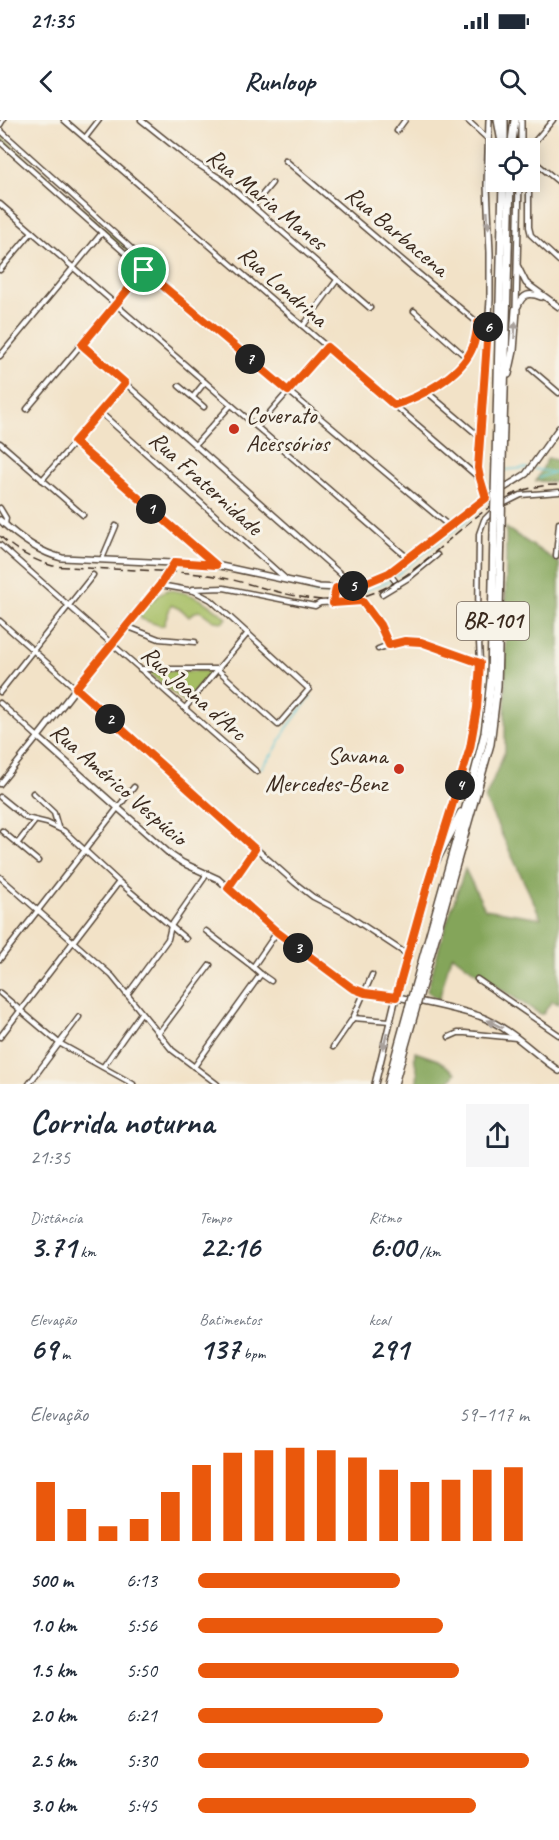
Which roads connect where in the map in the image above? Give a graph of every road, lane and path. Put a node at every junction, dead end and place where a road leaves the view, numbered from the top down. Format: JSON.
{"nodes":[{"id":1,"x":3,"y":120,"type":"edge"},
{"id":2,"x":64,"y":120,"type":"edge"},
{"id":3,"x":99,"y":120,"type":"edge"},
{"id":4,"x":141,"y":120,"type":"edge"},
{"id":5,"x":405,"y":120,"type":"edge"},
{"id":6,"x":467,"y":120,"type":"edge"},
{"id":7,"x":489,"y":120,"type":"edge"},
{"id":8,"x":498,"y":120,"type":"edge"},
{"id":9,"x":504,"y":120,"type":"edge"},
{"id":10,"x":513,"y":120,"type":"edge"},
{"id":11,"x":521,"y":120,"type":"edge"},
{"id":12,"x":553,"y":120,"type":"edge"},
{"id":13,"x":0,"y":124,"type":"edge"},
{"id":14,"x":0,"y":130,"type":"edge"},
{"id":15,"x":397,"y":130,"type":"dead end"},
{"id":16,"x":85,"y":138,"type":"junction"},
{"id":17,"x":487,"y":138,"type":"edge"},
{"id":18,"x":488,"y":138,"type":"edge"},
{"id":19,"x":501,"y":138,"type":"edge"},
{"id":20,"x":503,"y":138,"type":"edge"},
{"id":21,"x":512,"y":138,"type":"edge"},
{"id":22,"x":521,"y":138,"type":"edge"},
{"id":23,"x":538,"y":138,"type":"edge"},
{"id":24,"x":0,"y":142,"type":"edge"},
{"id":25,"x":285,"y":160,"type":"dead end"},
{"id":26,"x":540,"y":167,"type":"edge"},
{"id":27,"x":272,"y":183,"type":"dead end"},
{"id":28,"x":559,"y":183,"type":"edge"},
{"id":29,"x":487,"y":192,"type":"edge"},
{"id":30,"x":503,"y":192,"type":"edge"},
{"id":31,"x":510,"y":192,"type":"edge"},
{"id":32,"x":519,"y":192,"type":"edge"},
{"id":33,"x":529,"y":192,"type":"edge"},
{"id":34,"x":0,"y":204,"type":"edge"},
{"id":35,"x":253,"y":206,"type":"junction"},
{"id":36,"x":32,"y":232,"type":"junction"},
{"id":37,"x":102,"y":233,"type":"junction"},
{"id":38,"x":559,"y":261,"type":"edge"},
{"id":39,"x":517,"y":266,"type":"junction"},
{"id":40,"x":73,"y":268,"type":"junction"},
{"id":41,"x":0,"y":270,"type":"edge"},
{"id":42,"x":144,"y":270,"type":"junction"},
{"id":43,"x":337,"y":280,"type":"junction"},
{"id":44,"x":547,"y":299,"type":"junction"},
{"id":45,"x":116,"y":304,"type":"junction"},
{"id":46,"x":559,"y":307,"type":"edge"},
{"id":47,"x":370,"y":308,"type":"dead end"},
{"id":48,"x":516,"y":310,"type":"junction"},
{"id":49,"x":414,"y":311,"type":"dead end"},
{"id":50,"x":478,"y":323,"type":"junction"},
{"id":51,"x":303,"y":326,"type":"junction"},
{"id":52,"x":488,"y":327,"type":"junction"},
{"id":53,"x":82,"y":345,"type":"junction"},
{"id":54,"x":327,"y":347,"type":"junction"},
{"id":55,"x":0,"y":356,"type":"edge"},
{"id":56,"x":467,"y":358,"type":"junction"},
{"id":57,"x":531,"y":369,"type":"dead end"},
{"id":58,"x":205,"y":382,"type":"junction"},
{"id":59,"x":125,"y":383,"type":"junction"},
{"id":60,"x":179,"y":386,"type":"dead end"},
{"id":61,"x":288,"y":391,"type":"junction"},
{"id":62,"x":504,"y":391,"type":"junction"},
{"id":63,"x":427,"y":392,"type":"junction"},
{"id":64,"x":559,"y":393,"type":"edge"},
{"id":65,"x":193,"y":397,"type":"junction"},
{"id":66,"x":231,"y":405,"type":"junction"},
{"id":67,"x":394,"y":405,"type":"junction"},
{"id":68,"x":204,"y":407,"type":"dead end"},
{"id":69,"x":27,"y":409,"type":"dead end"},
{"id":70,"x":100,"y":412,"type":"junction"},
{"id":71,"x":257,"y":427,"type":"junction"},
{"id":72,"x":559,"y":428,"type":"edge"},
{"id":73,"x":480,"y":437,"type":"junction"},
{"id":74,"x":74,"y":442,"type":"junction"},
{"id":75,"x":0,"y":443,"type":"edge"},
{"id":76,"x":195,"y":445,"type":"junction"},
{"id":77,"x":499,"y":461,"type":"junction"},
{"id":78,"x":480,"y":478,"type":"junction"},
{"id":79,"x":42,"y":480,"type":"junction"},
{"id":80,"x":559,"y":492,"type":"edge"},
{"id":81,"x":486,"y":498,"type":"junction"},
{"id":82,"x":0,"y":508,"type":"edge"},
{"id":83,"x":82,"y":515,"type":"dead end"},
{"id":84,"x":0,"y":520,"type":"edge"},
{"id":85,"x":559,"y":523,"type":"edge"},
{"id":86,"x":5,"y":525,"type":"junction"},
{"id":87,"x":116,"y":526,"type":"dead end"},
{"id":88,"x":449,"y":526,"type":"junction"},
{"id":89,"x":497,"y":532,"type":"junction"},
{"id":90,"x":0,"y":545,"type":"edge"},
{"id":91,"x":437,"y":555,"type":"dead end"},
{"id":92,"x":556,"y":556,"type":"dead end"},
{"id":93,"x":409,"y":559,"type":"junction"},
{"id":94,"x":102,"y":560,"type":"junction"},
{"id":95,"x":175,"y":562,"type":"junction"},
{"id":96,"x":216,"y":565,"type":"junction"},
{"id":97,"x":389,"y":573,"type":"junction"},
{"id":98,"x":93,"y":575,"type":"dead end"},
{"id":99,"x":289,"y":581,"type":"junction"},
{"id":100,"x":160,"y":585,"type":"junction"},
{"id":101,"x":398,"y":585,"type":"junction"},
{"id":102,"x":354,"y":586,"type":"junction"},
{"id":103,"x":214,"y":588,"type":"junction"},
{"id":104,"x":336,"y":588,"type":"junction"},
{"id":105,"x":187,"y":589,"type":"junction"},
{"id":106,"x":382,"y":594,"type":"dead end"},
{"id":107,"x":211,"y":600,"type":"junction"},
{"id":108,"x":333,"y":603,"type":"junction"},
{"id":109,"x":69,"y":606,"type":"junction"},
{"id":110,"x":0,"y":621,"type":"edge"},
{"id":111,"x":125,"y":626,"type":"junction"},
{"id":112,"x":248,"y":633,"type":"junction"},
{"id":113,"x":195,"y":642,"type":"dead end"},
{"id":114,"x":111,"y":643,"type":"junction"},
{"id":115,"x":389,"y":645,"type":"junction"},
{"id":116,"x":378,"y":650,"type":"dead end"},
{"id":117,"x":33,"y":651,"type":"junction"},
{"id":118,"x":480,"y":663,"type":"junction"},
{"id":119,"x":140,"y":669,"type":"junction"},
{"id":120,"x":217,"y":670,"type":"junction"},
{"id":121,"x":76,"y":688,"type":"junction"},
{"id":122,"x":0,"y":692,"type":"edge"},
{"id":123,"x":0,"y":703,"type":"edge"},
{"id":124,"x":185,"y":708,"type":"junction"},
{"id":125,"x":38,"y":736,"type":"junction"},
{"id":126,"x":257,"y":772,"type":"dead end"},
{"id":127,"x":0,"y":784,"type":"edge"},
{"id":128,"x":134,"y":787,"type":"dead end"},
{"id":129,"x":33,"y":793,"type":"dead end"},
{"id":130,"x":0,"y":797,"type":"edge"},
{"id":131,"x":468,"y":800,"type":"junction"},
{"id":132,"x":118,"y":808,"type":"junction"},
{"id":133,"x":35,"y":820,"type":"junction"},
{"id":134,"x":58,"y":828,"type":"junction"},
{"id":135,"x":2,"y":831,"type":"dead end"},
{"id":136,"x":17,"y":844,"type":"junction"},
{"id":137,"x":255,"y":849,"type":"junction"},
{"id":138,"x":84,"y":850,"type":"junction"},
{"id":139,"x":38,"y":861,"type":"dead end"},
{"id":140,"x":435,"y":862,"type":"junction"},
{"id":141,"x":207,"y":873,"type":"junction"},
{"id":142,"x":0,"y":878,"type":"edge"},
{"id":143,"x":119,"y":882,"type":"junction"},
{"id":144,"x":228,"y":888,"type":"junction"},
{"id":145,"x":38,"y":910,"type":"junction"},
{"id":146,"x":171,"y":926,"type":"junction"},
{"id":147,"x":206,"y":931,"type":"dead end"},
{"id":148,"x":277,"y":932,"type":"junction"},
{"id":149,"x":186,"y":939,"type":"dead end"},
{"id":150,"x":73,"y":942,"type":"junction"},
{"id":151,"x":408,"y":955,"type":"junction"},
{"id":152,"x":0,"y":959,"type":"edge"},
{"id":153,"x":210,"y":965,"type":"dead end"},
{"id":154,"x":253,"y":967,"type":"junction"},
{"id":155,"x":261,"y":974,"type":"junction"},
{"id":156,"x":372,"y":975,"type":"dead end"},
{"id":157,"x":477,"y":979,"type":"dead end"},
{"id":158,"x":271,"y":981,"type":"dead end"},
{"id":159,"x":0,"y":993,"type":"edge"},
{"id":160,"x":365,"y":993,"type":"junction"},
{"id":161,"x":416,"y":994,"type":"junction"},
{"id":162,"x":127,"y":995,"type":"junction"},
{"id":163,"x":396,"y":997,"type":"junction"},
{"id":164,"x":412,"y":1009,"type":"junction"},
{"id":165,"x":21,"y":1010,"type":"junction"},
{"id":166,"x":141,"y":1013,"type":"junction"},
{"id":167,"x":79,"y":1017,"type":"dead end"},
{"id":168,"x":353,"y":1018,"type":"junction"},
{"id":169,"x":390,"y":1021,"type":"junction"},
{"id":170,"x":158,"y":1034,"type":"junction"},
{"id":171,"x":559,"y":1035,"type":"edge"},
{"id":172,"x":0,"y":1037,"type":"edge"},
{"id":173,"x":449,"y":1037,"type":"dead end"},
{"id":174,"x":516,"y":1038,"type":"junction"},
{"id":175,"x":59,"y":1043,"type":"junction"},
{"id":176,"x":333,"y":1047,"type":"dead end"},
{"id":177,"x":102,"y":1067,"type":"junction"},
{"id":178,"x":194,"y":1067,"type":"junction"},
{"id":179,"x":559,"y":1071,"type":"edge"},
{"id":180,"x":29,"y":1084,"type":"edge"},
{"id":181,"x":133,"y":1084,"type":"edge"},
{"id":182,"x":217,"y":1084,"type":"edge"},
{"id":183,"x":375,"y":1084,"type":"edge"},
{"id":184,"x":388,"y":1084,"type":"edge"},
{"id":185,"x":394,"y":1084,"type":"edge"}],
"edges":[{"from":1,"to":13,"type":"street"},
{"from":2,"to":16,"type":"street","name":"Rua Londrina"},
{"from":3,"to":16,"type":"street"},
{"from":4,"to":35,"type":"street","name":"Rua Maria Manes"},
{"from":5,"to":15,"type":"street"},
{"from":6,"to":17,"type":"street"},
{"from":7,"to":18,"type":"main road"},
{"from":8,"to":19,"type":"highway"},
{"from":9,"to":20,"type":"highway"},
{"from":10,"to":21,"type":"highway"},
{"from":11,"to":22,"type":"main road"},
{"from":12,"to":23,"type":"street"},
{"from":14,"to":42,"type":"street"},
{"from":16,"to":51,"type":"street","name":"Rua Londrina"},
{"from":24,"to":37,"type":"street"},
{"from":25,"to":50,"type":"street","name":"Rua Barbacena"},
{"from":26,"to":28,"type":"street"},
{"from":27,"to":35,"type":"street"},
{"from":29,"to":52,"type":"main road","one_way":true},
{"from":30,"to":77,"type":"highway","number":"BR-101"},
{"from":31,"to":62,"type":"highway","number":"BR-101"},
{"from":32,"to":39,"type":"main road"},
{"from":33,"to":38,"type":"street"},
{"from":34,"to":36,"type":"street"},
{"from":35,"to":43,"type":"street","name":"Rua Maria Manes"},
{"from":36,"to":40,"type":"street"},
{"from":36,"to":41,"type":"street"},
{"from":37,"to":40,"type":"street"},
{"from":37,"to":42,"type":"street"},
{"from":39,"to":44,"type":"main road"},
{"from":39,"to":48,"type":"main road"},
{"from":40,"to":45,"type":"street"},
{"from":40,"to":55,"type":"street"},
{"from":42,"to":45,"type":"street"},
{"from":42,"to":61,"type":"street"},
{"from":43,"to":47,"type":"street","name":"Rua Maria Manes"},
{"from":43,"to":51,"type":"street"},
{"from":44,"to":46,"type":"main road"},
{"from":44,"to":48,"type":"main road"},
{"from":45,"to":53,"type":"street"},
{"from":45,"to":58,"type":"street"},
{"from":62,"to":48,"type":"highway","one_way":true},
{"from":49,"to":56,"type":"street"},
{"from":50,"to":52,"type":"street","name":"Rua Barbacena"},
{"from":50,"to":56,"type":"street"},
{"from":51,"to":54,"type":"street","name":"Rua Londrina"},
{"from":52,"to":73,"type":"main road"},
{"from":53,"to":59,"type":"street"},
{"from":53,"to":69,"type":"street"},
{"from":54,"to":61,"type":"street"},
{"from":54,"to":67,"type":"street","name":"Rua Londrina"},
{"from":56,"to":63,"type":"street"},
{"from":57,"to":64,"type":"street"},
{"from":58,"to":65,"type":"street"},
{"from":58,"to":66,"type":"street"},
{"from":59,"to":70,"type":"street"},
{"from":59,"to":76,"type":"street"},
{"from":60,"to":65,"type":"street"},
{"from":61,"to":71,"type":"street"},
{"from":61,"to":88,"type":"street"},
{"from":62,"to":77,"type":"highway","number":"BR-101"},
{"from":63,"to":67,"type":"street"},
{"from":63,"to":73,"type":"street"},
{"from":65,"to":68,"type":"street"},
{"from":66,"to":71,"type":"street"},
{"from":66,"to":76,"type":"street"},
{"from":67,"to":78,"type":"street","name":"Rua Londrina"},
{"from":70,"to":74,"type":"street"},
{"from":70,"to":99,"type":"street","name":"Rua Fraternidade"},
{"from":71,"to":93,"type":"street"},
{"from":72,"to":81,"type":"main road"},
{"from":73,"to":78,"type":"main road"},
{"from":74,"to":79,"type":"street"},
{"from":74,"to":96,"type":"street"},
{"from":75,"to":79,"type":"street"},
{"from":76,"to":102,"type":"street"},
{"from":77,"to":89,"type":"highway","number":"BR-101","bridge":true},
{"from":78,"to":81,"type":"main road"},
{"from":79,"to":83,"type":"street"},
{"from":80,"to":118,"type":"street"},
{"from":81,"to":88,"type":"main road"},
{"from":82,"to":86,"type":"street"},
{"from":84,"to":86,"type":"main road"},
{"from":85,"to":92,"type":"street"},
{"from":86,"to":94,"type":"main road"},
{"from":87,"to":94,"type":"street"},
{"from":88,"to":93,"type":"main road"},
{"from":89,"to":131,"type":"highway","number":"BR-101"},
{"from":89,"to":161,"type":"highway","number":"BR-101"},
{"from":90,"to":109,"type":"street","name":"Rua Joana d'Arc"},
{"from":91,"to":101,"type":"street"},
{"from":93,"to":97,"type":"main road"},
{"from":94,"to":95,"type":"main road"},
{"from":95,"to":96,"type":"main road"},
{"from":95,"to":100,"type":"main road"},
{"from":96,"to":99,"type":"main road"},
{"from":97,"to":101,"type":"street"},
{"from":97,"to":102,"type":"main road"},
{"from":98,"to":109,"type":"street"},
{"from":99,"to":104,"type":"main road"},
{"from":100,"to":105,"type":"street"},
{"from":100,"to":111,"type":"main road"},
{"from":101,"to":106,"type":"street"},
{"from":102,"to":104,"type":"main road"},
{"from":103,"to":105,"type":"street"},
{"from":103,"to":107,"type":"street"},
{"from":103,"to":108,"type":"street"},
{"from":104,"to":108,"type":"street"},
{"from":105,"to":107,"type":"street"},
{"from":107,"to":112,"type":"street"},
{"from":108,"to":115,"type":"street"},
{"from":109,"to":114,"type":"street","name":"Rua Joana d'Arc"},
{"from":109,"to":117,"type":"street"},
{"from":110,"to":117,"type":"street"},
{"from":111,"to":113,"type":"street"},
{"from":111,"to":114,"type":"main road"},
{"from":112,"to":120,"type":"street"},
{"from":112,"to":120,"type":"street"},
{"from":114,"to":119,"type":"street","name":"Rua Joana d'Arc"},
{"from":114,"to":121,"type":"main road"},
{"from":115,"to":116,"type":"street"},
{"from":115,"to":118,"type":"street"},
{"from":117,"to":121,"type":"street"},
{"from":117,"to":122,"type":"street"},
{"from":118,"to":140,"type":"street"},
{"from":119,"to":120,"type":"street"},
{"from":119,"to":124,"type":"street","name":"Rua Joana d'Arc"},
{"from":120,"to":124,"type":"street"},
{"from":121,"to":125,"type":"main road"},
{"from":121,"to":137,"type":"street"},
{"from":123,"to":125,"type":"street","name":"Rua Américo Vespúcio"},
{"from":124,"to":126,"type":"street","name":"Rua Joana d'Arc"},
{"from":125,"to":127,"type":"street"},
{"from":125,"to":132,"type":"main road","name":"Rua Américo Vespúcio"},
{"from":128,"to":132,"type":"street"},
{"from":129,"to":134,"type":"street"},
{"from":130,"to":133,"type":"street"},
{"from":131,"to":140,"type":"highway"},
{"from":131,"to":161,"type":"highway","number":"BR-101"},
{"from":132,"to":138,"type":"street"},
{"from":132,"to":141,"type":"main road","name":"Rua Américo Vespúcio"},
{"from":133,"to":134,"type":"street"},
{"from":133,"to":136,"type":"street"},
{"from":134,"to":138,"type":"street"},
{"from":135,"to":136,"type":"street"},
{"from":136,"to":139,"type":"street"},
{"from":137,"to":144,"type":"street"},
{"from":137,"to":151,"type":"street"},
{"from":138,"to":143,"type":"street"},
{"from":138,"to":145,"type":"street"},
{"from":140,"to":151,"type":"main road"},
{"from":141,"to":144,"type":"main road","name":"Rua Américo Vespúcio"},
{"from":141,"to":146,"type":"street"},
{"from":142,"to":145,"type":"street"},
{"from":143,"to":146,"type":"street"},
{"from":143,"to":150,"type":"street"},
{"from":144,"to":148,"type":"main road","name":"Rua Américo Vespúcio"},
{"from":145,"to":150,"type":"street"},
{"from":145,"to":152,"type":"street"},
{"from":146,"to":149,"type":"street"},
{"from":146,"to":162,"type":"street"},
{"from":147,"to":154,"type":"street"},
{"from":148,"to":154,"type":"street"},
{"from":148,"to":160,"type":"main road","name":"Rua Américo Vespúcio"},
{"from":150,"to":162,"type":"street"},
{"from":150,"to":165,"type":"street"},
{"from":151,"to":163,"type":"main road"},
{"from":153,"to":170,"type":"street"},
{"from":154,"to":155,"type":"street"},
{"from":155,"to":158,"type":"street"},
{"from":155,"to":178,"type":"street"},
{"from":156,"to":160,"type":"street"},
{"from":157,"to":171,"type":"street"},
{"from":159,"to":165,"type":"street"},
{"from":160,"to":163,"type":"main road","name":"Rua Américo Vespúcio"},
{"from":160,"to":168,"type":"street"},
{"from":161,"to":164,"type":"highway","number":"BR-101","bridge":true},
{"from":162,"to":166,"type":"street"},
{"from":163,"to":169,"type":"main road"},
{"from":174,"to":163,"type":"main road","name":"Rua Américo Vespúcio","one_way":true},
{"from":164,"to":184,"type":"highway","number":"BR-101"},
{"from":164,"to":185,"type":"highway","number":"BR-101"},
{"from":165,"to":172,"type":"street"},
{"from":165,"to":175,"type":"street"},
{"from":166,"to":170,"type":"street"},
{"from":166,"to":177,"type":"street"},
{"from":167,"to":175,"type":"street"},
{"from":168,"to":169,"type":"street"},
{"from":168,"to":176,"type":"street"},
{"from":169,"to":183,"type":"main road","one_way":true},
{"from":170,"to":178,"type":"street"},
{"from":173,"to":174,"type":"street"},
{"from":174,"to":179,"type":"main road","name":"Rua Américo Vespúcio"},
{"from":175,"to":177,"type":"street"},
{"from":175,"to":180,"type":"street"},
{"from":177,"to":181,"type":"street"},
{"from":178,"to":182,"type":"street"}]}
